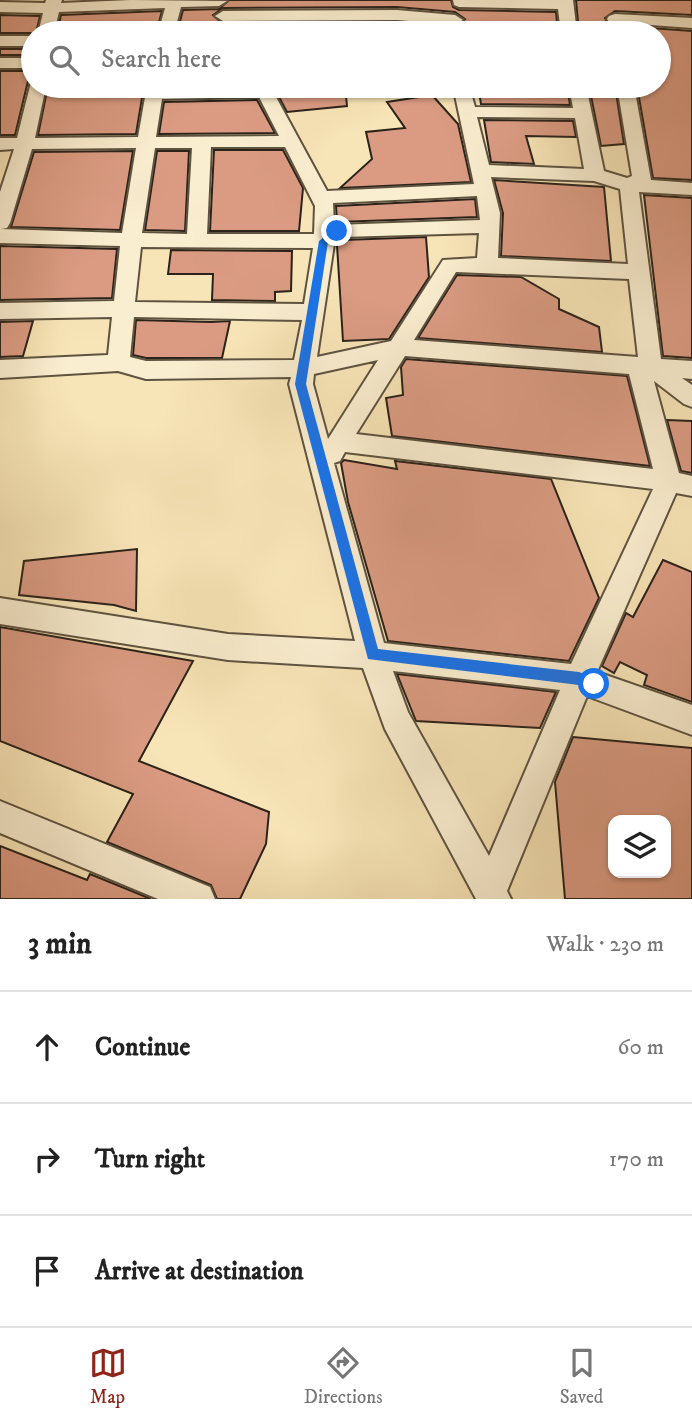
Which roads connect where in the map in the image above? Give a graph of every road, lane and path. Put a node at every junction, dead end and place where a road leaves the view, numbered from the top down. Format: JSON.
{"nodes":[{"id":1,"x":612,"y":0,"type":"edge"},
{"id":2,"x":459,"y":1,"type":"edge"},
{"id":3,"x":565,"y":3,"type":"edge"},
{"id":4,"x":53,"y":4,"type":"edge"},
{"id":5,"x":174,"y":4,"type":"junction"},
{"id":6,"x":214,"y":4,"type":"edge"},
{"id":7,"x":0,"y":7,"type":"edge"},
{"id":8,"x":351,"y":8,"type":"edge"},
{"id":9,"x":418,"y":8,"type":"edge"},
{"id":10,"x":169,"y":21,"type":"edge"},
{"id":11,"x":225,"y":21,"type":"edge"},
{"id":12,"x":443,"y":21,"type":"edge"},
{"id":13,"x":456,"y":21,"type":"edge"},
{"id":14,"x":567,"y":21,"type":"edge"},
{"id":15,"x":615,"y":21,"type":"edge"},
{"id":16,"x":692,"y":23,"type":"edge"},
{"id":17,"x":671,"y":24,"type":"edge"},
{"id":18,"x":0,"y":41,"type":"edge"},
{"id":19,"x":21,"y":41,"type":"edge"},
{"id":20,"x":0,"y":63,"type":"edge"},
{"id":21,"x":21,"y":64,"type":"edge"},
{"id":22,"x":34,"y":98,"type":"edge"},
{"id":23,"x":153,"y":98,"type":"edge"},
{"id":24,"x":269,"y":98,"type":"edge"},
{"id":25,"x":465,"y":98,"type":"edge"},
{"id":26,"x":580,"y":98,"type":"edge"},
{"id":27,"x":628,"y":98,"type":"edge"},
{"id":28,"x":469,"y":113,"type":"junction"},
{"id":29,"x":583,"y":113,"type":"junction"},
{"id":30,"x":145,"y":141,"type":"junction"},
{"id":31,"x":202,"y":141,"type":"junction"},
{"id":32,"x":293,"y":141,"type":"junction"},
{"id":33,"x":0,"y":144,"type":"edge"},
{"id":34,"x":24,"y":146,"type":"junction"},
{"id":35,"x":595,"y":174,"type":"junction"},
{"id":36,"x":483,"y":181,"type":"junction"},
{"id":37,"x":629,"y":185,"type":"junction"},
{"id":38,"x":692,"y":189,"type":"edge"},
{"id":39,"x":321,"y":197,"type":"junction"},
{"id":40,"x":0,"y":223,"type":"edge"},
{"id":41,"x":488,"y":226,"type":"junction"},
{"id":42,"x":0,"y":236,"type":"edge"},
{"id":43,"x":131,"y":240,"type":"junction"},
{"id":44,"x":197,"y":241,"type":"junction"},
{"id":45,"x":324,"y":241,"type":"junction"},
{"id":46,"x":487,"y":265,"type":"junction"},
{"id":47,"x":639,"y":272,"type":"junction"},
{"id":48,"x":124,"y":309,"type":"junction"},
{"id":49,"x":0,"y":311,"type":"edge"},
{"id":50,"x":314,"y":312,"type":"junction"},
{"id":51,"x":399,"y":347,"type":"junction"},
{"id":52,"x":118,"y":363,"type":"junction"},
{"id":53,"x":644,"y":365,"type":"junction"},
{"id":54,"x":304,"y":368,"type":"junction"},
{"id":55,"x":0,"y":369,"type":"edge"},
{"id":56,"x":692,"y":370,"type":"edge"},
{"id":57,"x":692,"y":398,"type":"edge"},
{"id":58,"x":339,"y":442,"type":"junction"},
{"id":59,"x":323,"y":466,"type":"junction"},
{"id":60,"x":680,"y":484,"type":"edge"},
{"id":61,"x":0,"y":611,"type":"edge"},
{"id":62,"x":373,"y":655,"type":"junction"},
{"id":63,"x":579,"y":678,"type":"junction"},
{"id":64,"x":692,"y":720,"type":"edge"},
{"id":65,"x":0,"y":817,"type":"edge"},
{"id":66,"x":492,"y":896,"type":"edge"},
{"id":67,"x":198,"y":899,"type":"edge"}],
"edges":[{"from":1,"to":15,"type":"street"},
{"from":2,"to":3,"type":"street"},
{"from":2,"to":13,"type":"street"},
{"from":3,"to":14,"type":"street"},
{"from":4,"to":5,"type":"street"},
{"from":4,"to":7,"type":"street"},
{"from":5,"to":6,"type":"street"},
{"from":5,"to":10,"type":"street"},
{"from":6,"to":8,"type":"street"},
{"from":6,"to":11,"type":"street"},
{"from":8,"to":9,"type":"street"},
{"from":9,"to":12,"type":"street"},
{"from":16,"to":17,"type":"street"},
{"from":18,"to":19,"type":"street"},
{"from":20,"to":21,"type":"street"},
{"from":22,"to":34,"type":"street"},
{"from":23,"to":30,"type":"street"},
{"from":24,"to":32,"type":"street"},
{"from":25,"to":28,"type":"street"},
{"from":26,"to":29,"type":"street"},
{"from":27,"to":37,"type":"street"},
{"from":28,"to":29,"type":"street"},
{"from":28,"to":36,"type":"street"},
{"from":29,"to":35,"type":"street"},
{"from":30,"to":31,"type":"street"},
{"from":30,"to":34,"type":"street"},
{"from":30,"to":43,"type":"street"},
{"from":31,"to":32,"type":"street"},
{"from":31,"to":44,"type":"street"},
{"from":32,"to":39,"type":"street"},
{"from":33,"to":34,"type":"street"},
{"from":34,"to":40,"type":"street"},
{"from":35,"to":36,"type":"street"},
{"from":35,"to":37,"type":"street"},
{"from":36,"to":39,"type":"street"},
{"from":36,"to":41,"type":"street"},
{"from":37,"to":38,"type":"street"},
{"from":37,"to":47,"type":"street"},
{"from":39,"to":45,"type":"street"},
{"from":41,"to":45,"type":"street"},
{"from":41,"to":46,"type":"street"},
{"from":42,"to":43,"type":"street"},
{"from":43,"to":44,"type":"street"},
{"from":43,"to":48,"type":"street"},
{"from":44,"to":45,"type":"street"},
{"from":45,"to":50,"type":"street"},
{"from":46,"to":47,"type":"street"},
{"from":46,"to":51,"type":"street"},
{"from":47,"to":53,"type":"street"},
{"from":48,"to":49,"type":"street"},
{"from":48,"to":50,"type":"street"},
{"from":48,"to":52,"type":"street"},
{"from":50,"to":54,"type":"street"},
{"from":51,"to":53,"type":"street"},
{"from":51,"to":54,"type":"street"},
{"from":51,"to":58,"type":"street"},
{"from":52,"to":54,"type":"street"},
{"from":52,"to":55,"type":"street"},
{"from":53,"to":56,"type":"street"},
{"from":53,"to":57,"type":"street"},
{"from":53,"to":60,"type":"street"},
{"from":54,"to":59,"type":"street"},
{"from":58,"to":59,"type":"street"},
{"from":58,"to":60,"type":"street"},
{"from":59,"to":62,"type":"street"},
{"from":60,"to":63,"type":"street"},
{"from":61,"to":62,"type":"street"},
{"from":62,"to":63,"type":"street"},
{"from":62,"to":66,"type":"street"},
{"from":63,"to":64,"type":"street"},
{"from":63,"to":66,"type":"street"},
{"from":65,"to":67,"type":"street"}]}
